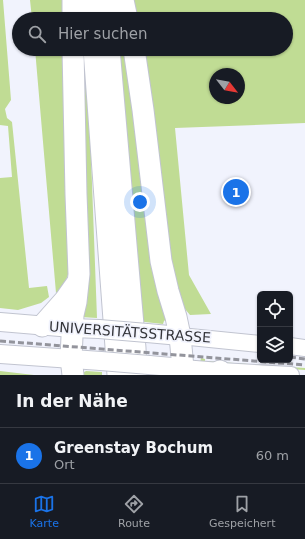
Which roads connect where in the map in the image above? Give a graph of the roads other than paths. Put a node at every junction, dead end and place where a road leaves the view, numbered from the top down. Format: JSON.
{"nodes":[{"id":1,"x":73,"y":0,"type":"edge"},
{"id":2,"x":90,"y":0,"type":"edge"},
{"id":3,"x":105,"y":0,"type":"edge"},
{"id":4,"x":123,"y":0,"type":"edge"},
{"id":5,"x":73,"y":12,"type":"edge"},
{"id":6,"x":91,"y":12,"type":"edge"},
{"id":7,"x":106,"y":12,"type":"edge"},
{"id":8,"x":126,"y":12,"type":"edge"},
{"id":9,"x":73,"y":56,"type":"edge"},
{"id":10,"x":95,"y":56,"type":"edge"},
{"id":11,"x":110,"y":56,"type":"edge"},
{"id":12,"x":135,"y":56,"type":"edge"},
{"id":13,"x":77,"y":283,"type":"junction"},
{"id":14,"x":0,"y":322,"type":"edge"},
{"id":15,"x":42,"y":326,"type":"junction"},
{"id":16,"x":72,"y":328,"type":"junction"},
{"id":17,"x":180,"y":336,"type":"junction"},
{"id":18,"x":257,"y":344,"type":"edge"},
{"id":19,"x":293,"y":346,"type":"edge"},
{"id":20,"x":305,"y":348,"type":"edge"},
{"id":21,"x":0,"y":354,"type":"edge"},
{"id":22,"x":72,"y":367,"type":"edge"},
{"id":23,"x":142,"y":370,"type":"edge"},
{"id":24,"x":182,"y":371,"type":"edge"},
{"id":25,"x":217,"y":373,"type":"edge"},
{"id":26,"x":118,"y":375,"type":"edge"},
{"id":27,"x":291,"y":375,"type":"edge"}],
"edges":[{"from":1,"to":5,"type":"highway"},
{"from":2,"to":6,"type":"highway"},
{"from":3,"to":7,"type":"highway"},
{"from":4,"to":8,"type":"highway"},
{"from":9,"to":13,"type":"highway"},
{"from":10,"to":26,"type":"highway"},
{"from":11,"to":23,"type":"highway"},
{"from":12,"to":17,"type":"highway"},
{"from":13,"to":15,"type":"highway"},
{"from":13,"to":16,"type":"highway"},
{"from":14,"to":15,"type":"main road","name":"UNIVERSITÄTSSTRASSE"},
{"from":15,"to":16,"type":"main road","name":"UNIVERSITÄTSSTRASSE"},
{"from":16,"to":17,"type":"main road","name":"UNIVERSITÄTSSTRASSE","bridge":true},
{"from":16,"to":22,"type":"highway"},
{"from":17,"to":18,"type":"main road","name":"UNIVERSITÄTSSTRASSE"},
{"from":17,"to":24,"type":"highway"},
{"from":19,"to":20,"type":"main road"},
{"from":21,"to":22,"type":"main road"},
{"from":22,"to":23,"type":"main road","bridge":true},
{"from":23,"to":24,"type":"main road"},
{"from":24,"to":25,"type":"main road"},
{"from":25,"to":27,"type":"main road"}]}
